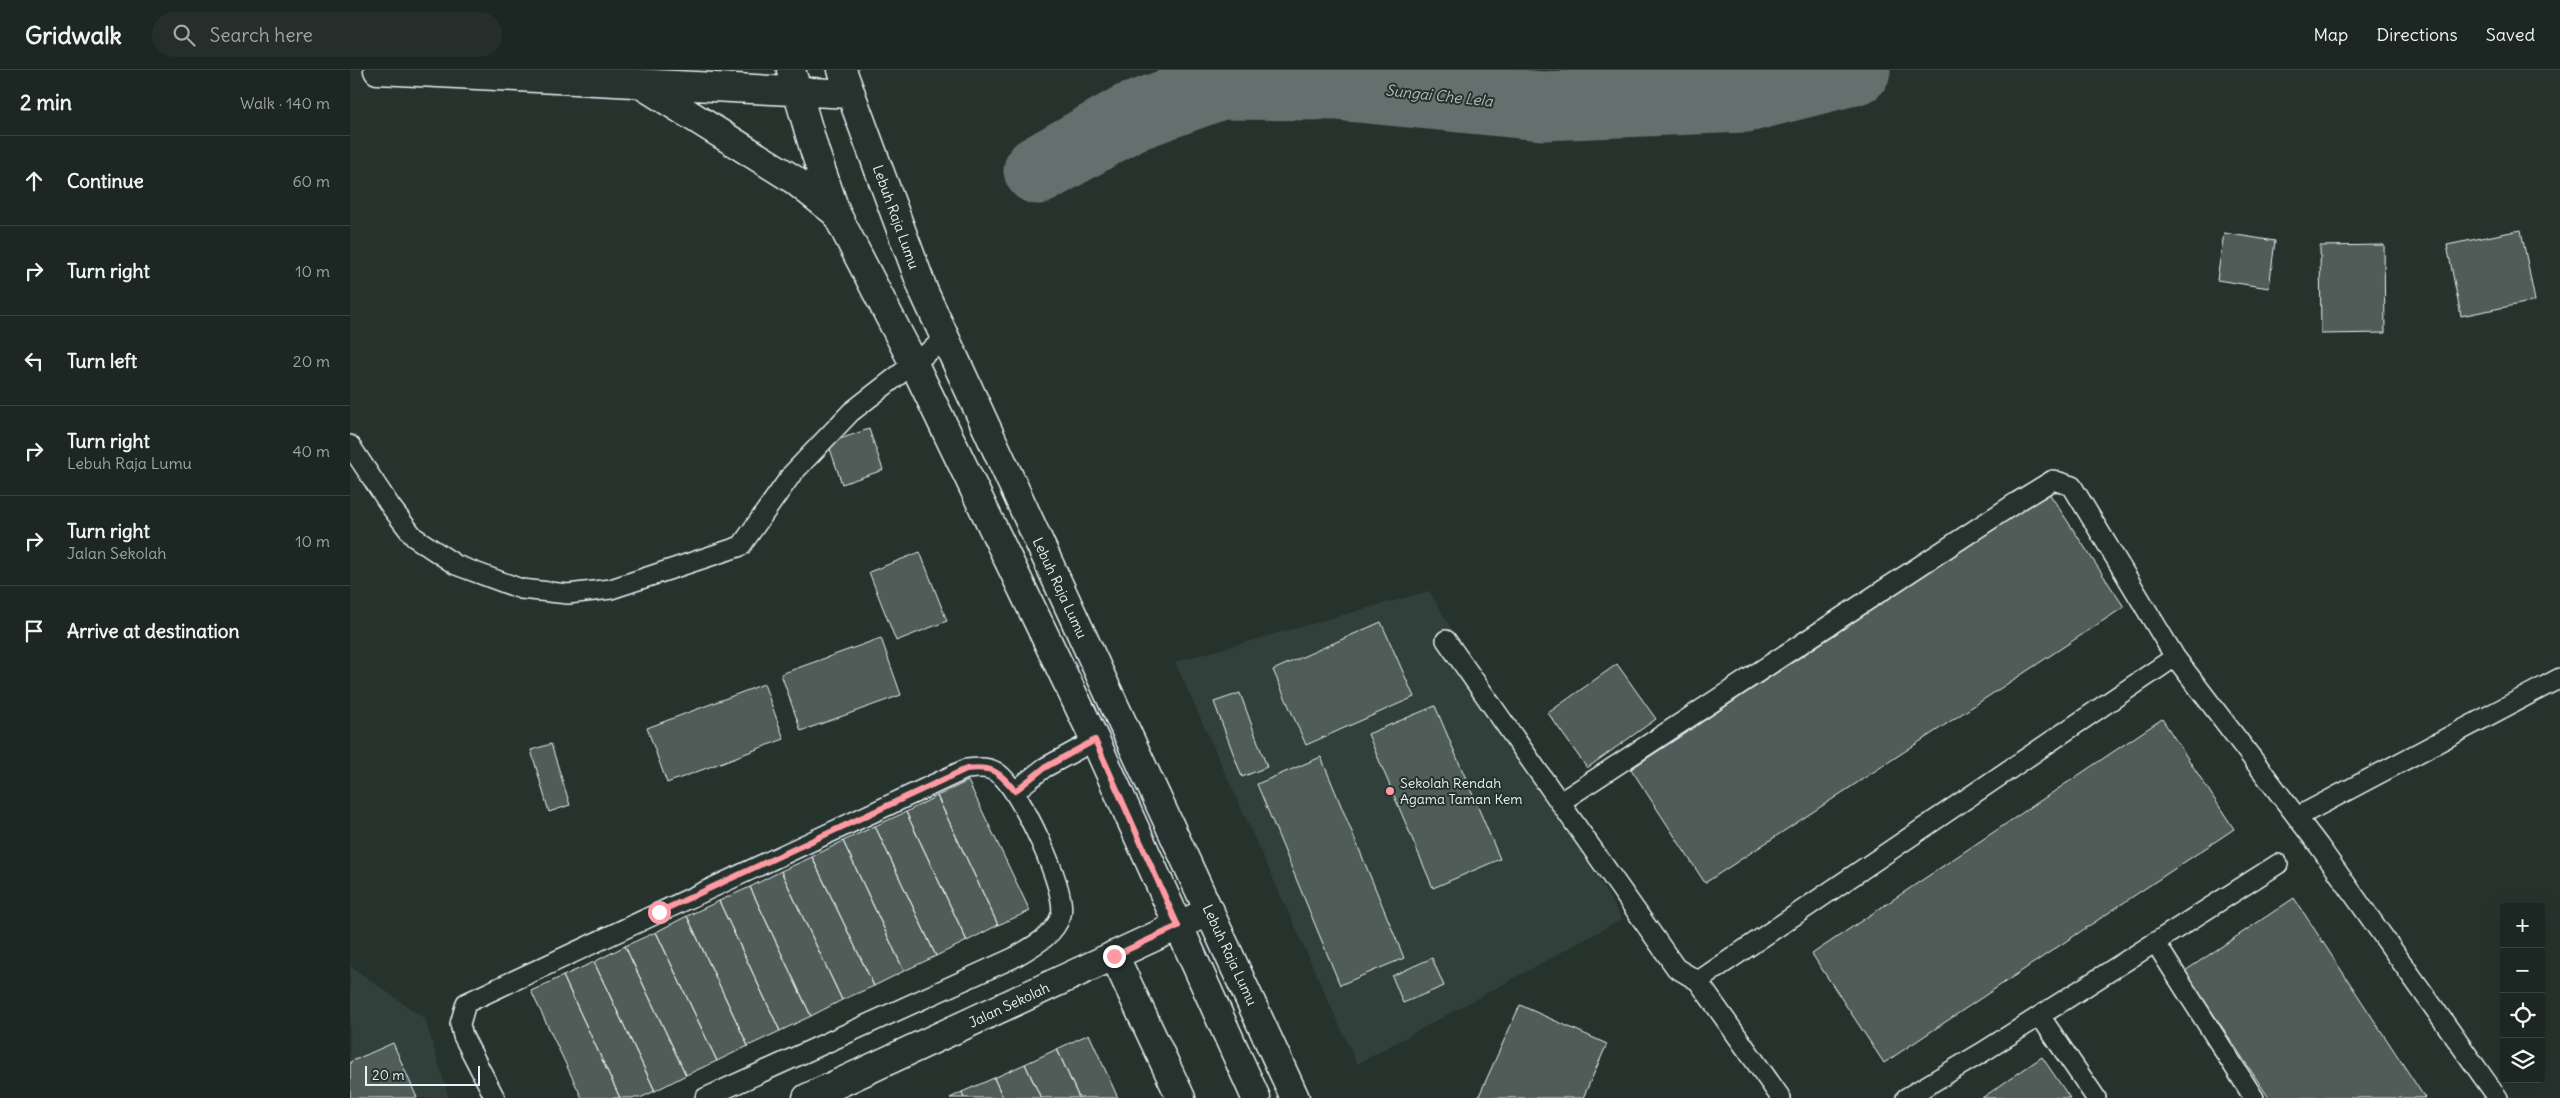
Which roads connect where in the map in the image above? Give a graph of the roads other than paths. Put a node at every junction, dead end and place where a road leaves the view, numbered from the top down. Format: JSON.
{"nodes":[{"id":1,"x":378,"y":70,"type":"edge"},
{"id":2,"x":795,"y":81,"type":"edge"},
{"id":3,"x":846,"y":82,"type":"edge"},
{"id":4,"x":643,"y":85,"type":"junction"},
{"id":5,"x":836,"y":213,"type":"junction"},
{"id":6,"x":945,"y":339,"type":"junction"},
{"id":7,"x":913,"y":362,"type":"junction"},
{"id":8,"x":350,"y":445,"type":"edge"},
{"id":9,"x":1446,"y":640,"type":"dead end"},
{"id":10,"x":2175,"y":657,"type":"junction"},
{"id":11,"x":2560,"y":678,"type":"edge"},
{"id":12,"x":1095,"y":740,"type":"junction"},
{"id":13,"x":1015,"y":791,"type":"junction"},
{"id":14,"x":1562,"y":801,"type":"junction"},
{"id":15,"x":2297,"y":817,"type":"junction"},
{"id":16,"x":2278,"y":864,"type":"dead end"},
{"id":17,"x":1210,"y":911,"type":"junction"},
{"id":18,"x":1178,"y":926,"type":"junction"},
{"id":19,"x":2155,"y":942,"type":"junction"},
{"id":20,"x":1114,"y":956,"type":"junction"},
{"id":21,"x":1698,"y":981,"type":"junction"},
{"id":22,"x":2040,"y":1016,"type":"junction"},
{"id":23,"x":495,"y":1098,"type":"edge"},
{"id":24,"x":705,"y":1098,"type":"edge"},
{"id":25,"x":807,"y":1098,"type":"edge"},
{"id":26,"x":1181,"y":1098,"type":"edge"},
{"id":27,"x":1256,"y":1098,"type":"edge"},
{"id":28,"x":1295,"y":1098,"type":"edge"},
{"id":29,"x":1781,"y":1098,"type":"edge"},
{"id":30,"x":1906,"y":1098,"type":"edge"},
{"id":31,"x":2096,"y":1098,"type":"edge"},
{"id":32,"x":2254,"y":1098,"type":"edge"},
{"id":33,"x":2498,"y":1098,"type":"edge"}],
"edges":[{"from":1,"to":4,"type":"street"},
{"from":2,"to":3,"type":"street"},
{"from":2,"to":4,"type":"street"},
{"from":2,"to":5,"type":"street"},
{"from":3,"to":6,"type":"street","name":"Lebuh Raja Lumu"},
{"from":4,"to":5,"type":"street"},
{"from":5,"to":7,"type":"street"},
{"from":6,"to":7,"type":"lane"},
{"from":6,"to":17,"type":"street","name":"Lebuh Raja Lumu"},
{"from":7,"to":8,"type":"lane"},
{"from":7,"to":12,"type":"street"},
{"from":9,"to":14,"type":"lane"},
{"from":10,"to":14,"type":"lane"},
{"from":10,"to":15,"type":"lane"},
{"from":10,"to":21,"type":"lane"},
{"from":11,"to":15,"type":"lane"},
{"from":12,"to":13,"type":"lane"},
{"from":12,"to":18,"type":"street"},
{"from":13,"to":23,"type":"lane"},
{"from":13,"to":24,"type":"lane"},
{"from":14,"to":21,"type":"lane"},
{"from":15,"to":33,"type":"lane"},
{"from":16,"to":19,"type":"lane"},
{"from":17,"to":18,"type":"street","name":"Jalan Sekolah"},
{"from":17,"to":28,"type":"street","name":"Lebuh Raja Lumu"},
{"from":18,"to":20,"type":"street","name":"Jalan Sekolah"},
{"from":18,"to":27,"type":"street"},
{"from":19,"to":22,"type":"lane"},
{"from":19,"to":32,"type":"lane"},
{"from":20,"to":25,"type":"street","name":"Jalan Sekolah"},
{"from":20,"to":26,"type":"street"},
{"from":21,"to":29,"type":"lane"},
{"from":22,"to":30,"type":"lane"},
{"from":22,"to":31,"type":"lane"}]}
